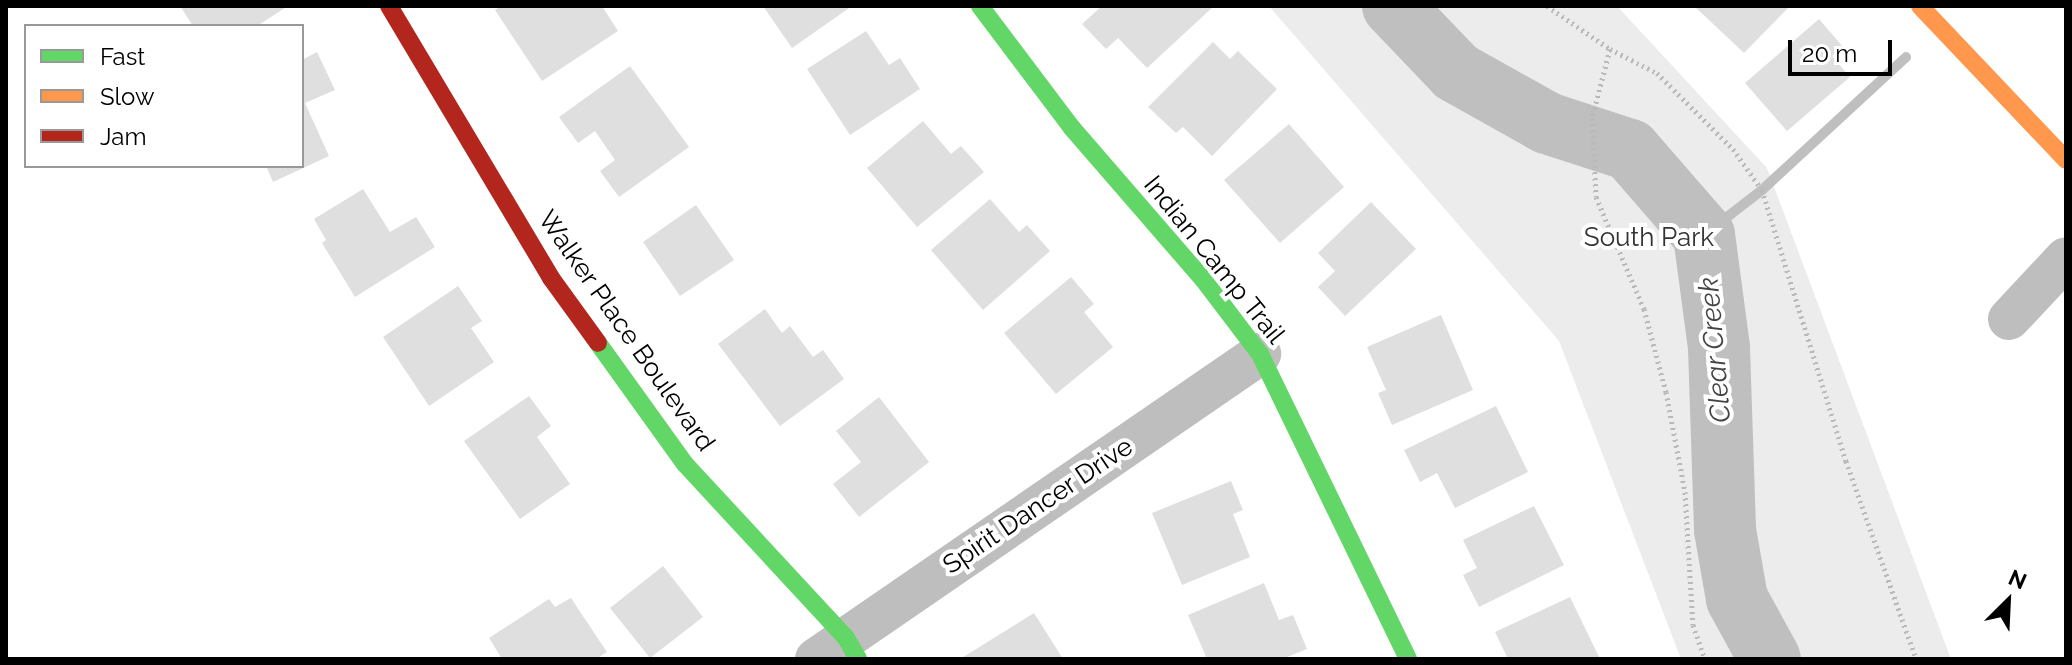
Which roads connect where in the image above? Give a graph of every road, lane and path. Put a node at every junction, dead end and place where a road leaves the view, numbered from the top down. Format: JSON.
{"nodes":[{"id":1,"x":389,"y":6,"type":"edge"},
{"id":2,"x":980,"y":6,"type":"edge"},
{"id":3,"x":1547,"y":6,"type":"edge"},
{"id":4,"x":1935,"y":11,"type":"edge"},
{"id":5,"x":1610,"y":49,"type":"junction"},
{"id":6,"x":2066,"y":160,"type":"edge"},
{"id":7,"x":2066,"y":258,"type":"edge"},
{"id":8,"x":2009,"y":319,"type":"dead end"},
{"id":9,"x":1260,"y":354,"type":"junction"},
{"id":10,"x":840,"y":652,"type":"edge"},
{"id":11,"x":1408,"y":659,"type":"edge"},
{"id":12,"x":1705,"y":659,"type":"edge"},
{"id":13,"x":1916,"y":659,"type":"edge"}],
"edges":[{"from":1,"to":10,"type":"street","name":"Walker Place Boulevard"},
{"from":2,"to":9,"type":"street","name":"Indian Camp Trail"},
{"from":3,"to":5,"type":"path"},
{"from":4,"to":6,"type":"street"},
{"from":5,"to":12,"type":"path"},
{"from":5,"to":13,"type":"path"},
{"from":7,"to":8,"type":"street"},
{"from":9,"to":10,"type":"street","name":"Spirit Dancer Drive"},
{"from":9,"to":11,"type":"street","name":"Indian Camp Trail"}]}
